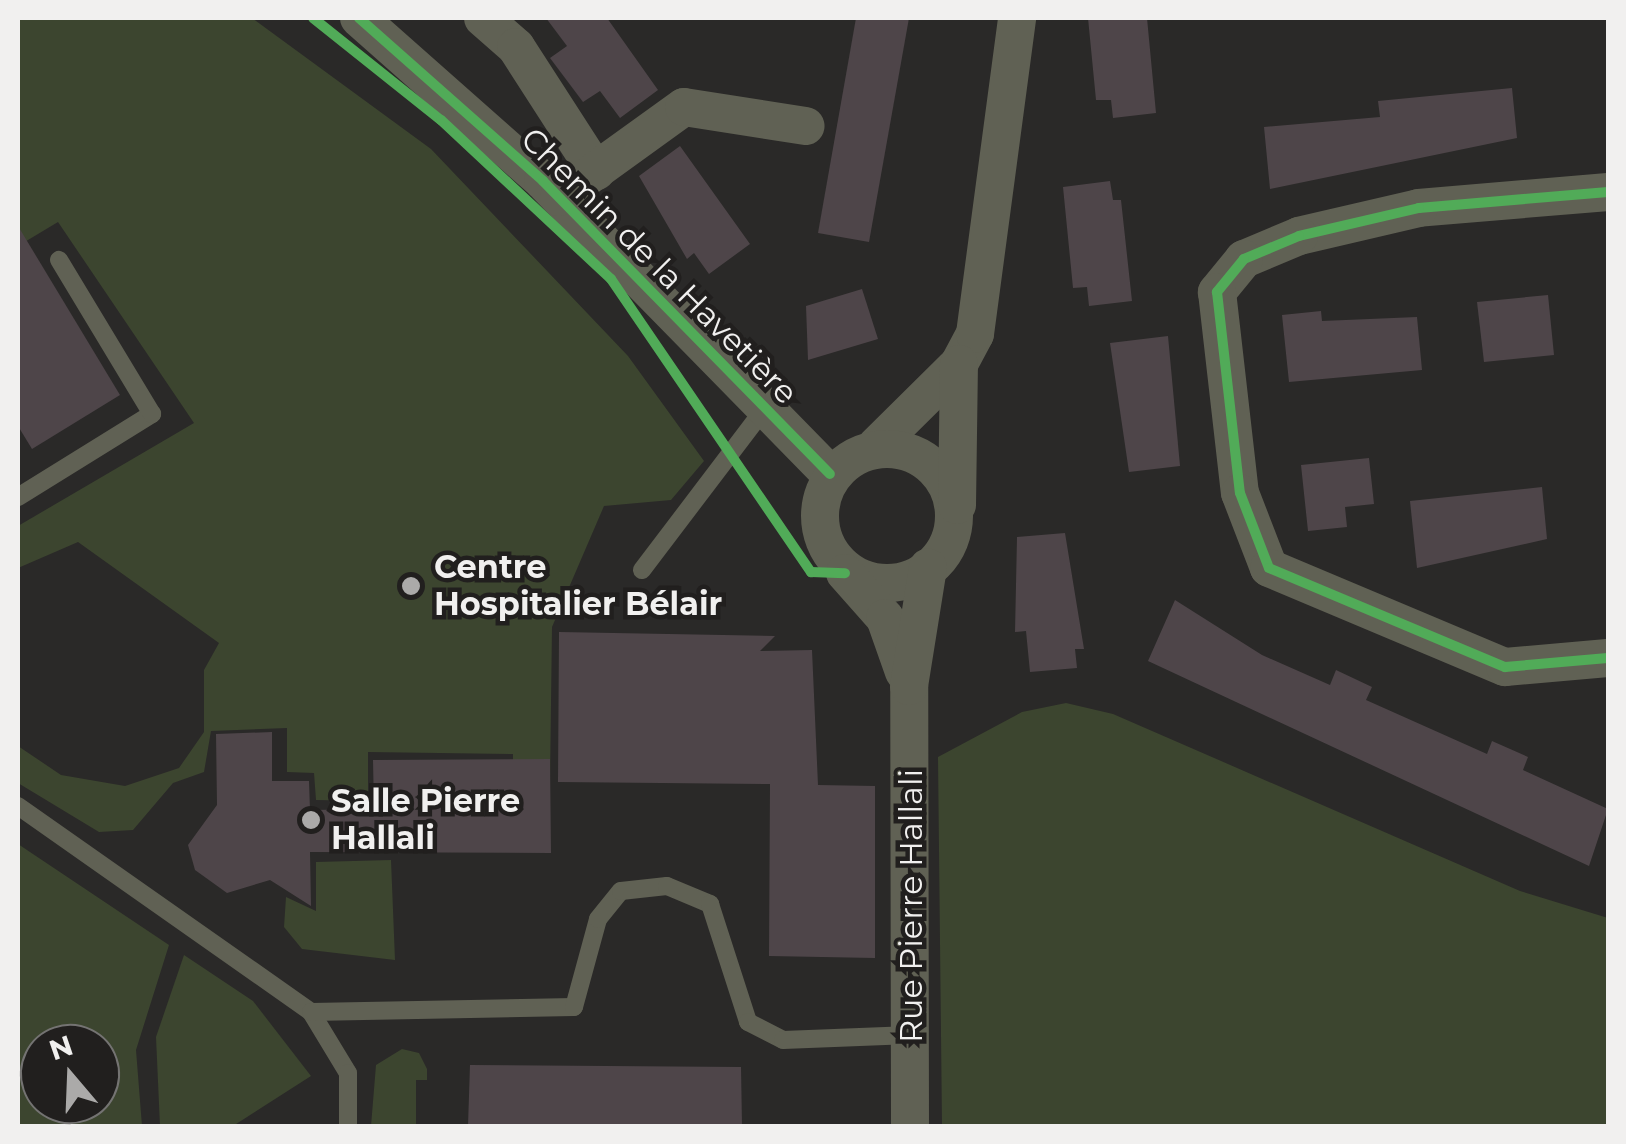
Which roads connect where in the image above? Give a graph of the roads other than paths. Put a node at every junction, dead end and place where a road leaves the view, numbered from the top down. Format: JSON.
{"nodes":[{"id":1,"x":359,"y":18,"type":"edge"},
{"id":2,"x":483,"y":18,"type":"edge"},
{"id":3,"x":1017,"y":18,"type":"edge"},
{"id":4,"x":806,"y":126,"type":"dead end"},
{"id":5,"x":596,"y":171,"type":"junction"},
{"id":6,"x":1608,"y":192,"type":"edge"},
{"id":7,"x":559,"y":197,"type":"junction"},
{"id":8,"x":59,"y":260,"type":"dead end"},
{"id":9,"x":959,"y":364,"type":"junction"},
{"id":10,"x":765,"y":408,"type":"junction"},
{"id":11,"x":876,"y":446,"type":"junction"},
{"id":12,"x":830,"y":474,"type":"junction"},
{"id":13,"x":18,"y":498,"type":"edge"},
{"id":14,"x":957,"y":505,"type":"junction"},
{"id":15,"x":928,"y":568,"type":"junction"},
{"id":16,"x":642,"y":570,"type":"dead end"},
{"id":17,"x":845,"y":573,"type":"junction"},
{"id":18,"x":1608,"y":658,"type":"edge"},
{"id":19,"x":910,"y":686,"type":"junction"},
{"id":20,"x":18,"y":806,"type":"edge"},
{"id":21,"x":311,"y":1012,"type":"junction"},
{"id":22,"x":911,"y":1034,"type":"junction"},
{"id":23,"x":348,"y":1126,"type":"edge"},
{"id":24,"x":910,"y":1126,"type":"edge"}],
"edges":[{"from":1,"to":7,"type":"street","name":"Chemin de la Havetière"},
{"from":2,"to":5,"type":"street"},
{"from":3,"to":9,"type":"street"},
{"from":4,"to":5,"type":"street"},
{"from":5,"to":7,"type":"street"},
{"from":6,"to":18,"type":"street"},
{"from":7,"to":10,"type":"street","name":"Chemin de la Havetière"},
{"from":8,"to":13,"type":"lane"},
{"from":9,"to":11,"type":"street"},
{"from":9,"to":14,"type":"street"},
{"from":10,"to":12,"type":"street","name":"Chemin de la Havetière"},
{"from":10,"to":16,"type":"lane"},
{"from":11,"to":12,"type":"street"},
{"from":11,"to":14,"type":"street"},
{"from":12,"to":17,"type":"street"},
{"from":14,"to":15,"type":"street"},
{"from":15,"to":17,"type":"street"},
{"from":15,"to":19,"type":"street","name":"Rue Pierre Hallali"},
{"from":17,"to":19,"type":"street","name":"Rue Pierre Hallali"},
{"from":19,"to":22,"type":"street","name":"Rue Pierre Hallali"},
{"from":20,"to":21,"type":"lane"},
{"from":21,"to":22,"type":"lane"},
{"from":21,"to":23,"type":"lane"},
{"from":22,"to":24,"type":"street","name":"Rue Pierre Hallali"}]}
